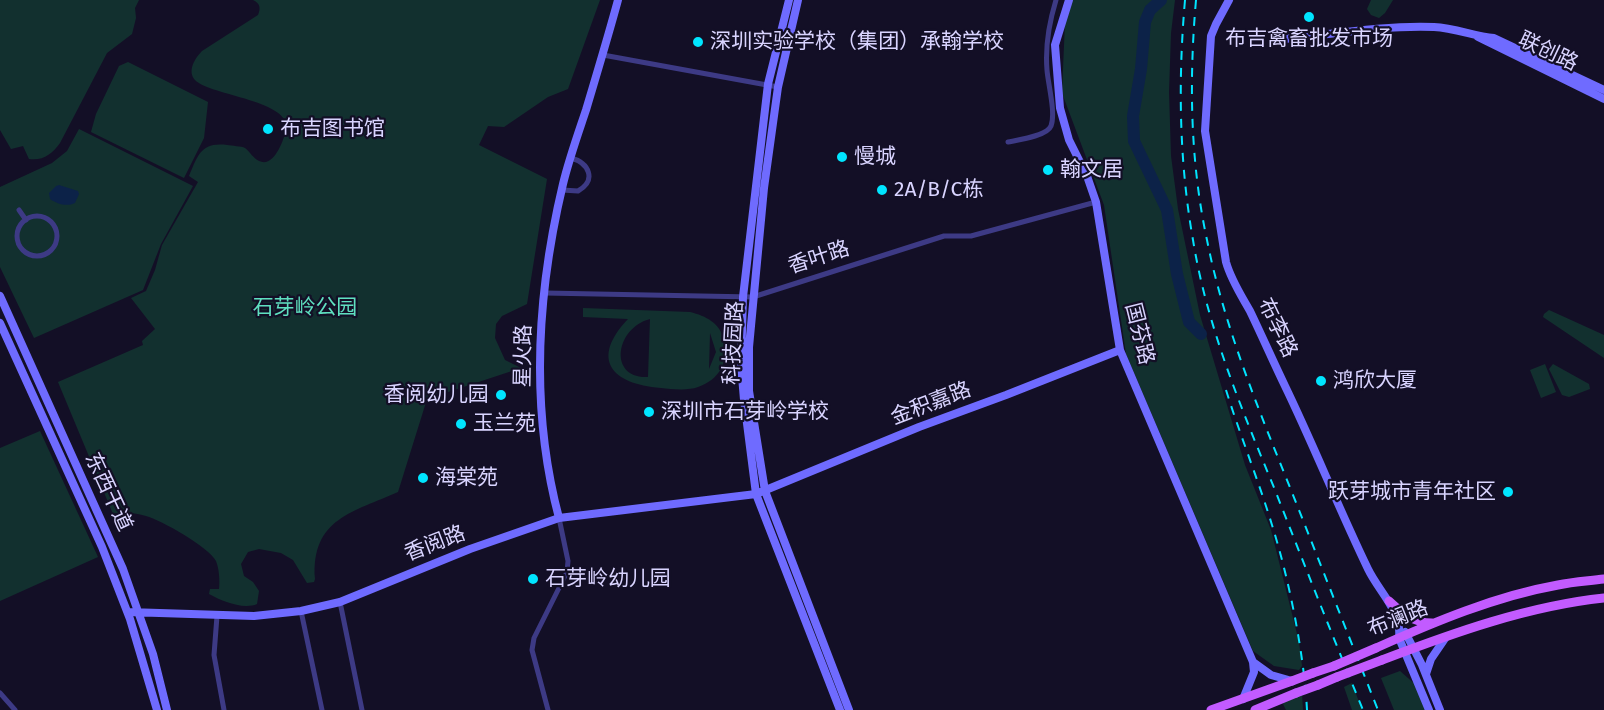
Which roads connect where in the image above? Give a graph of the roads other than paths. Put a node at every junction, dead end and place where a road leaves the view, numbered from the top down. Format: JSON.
{"nodes":[{"id":1,"x":618,"y":0,"type":"edge"},
{"id":2,"x":789,"y":0,"type":"edge"},
{"id":3,"x":798,"y":0,"type":"edge"},
{"id":4,"x":1056,"y":0,"type":"edge"},
{"id":5,"x":1069,"y":0,"type":"edge"},
{"id":6,"x":1229,"y":0,"type":"edge"},
{"id":7,"x":1476,"y":36,"type":"junction"},
{"id":8,"x":1285,"y":39,"type":"dead end"},
{"id":9,"x":603,"y":55,"type":"junction"},
{"id":10,"x":768,"y":84,"type":"junction"},
{"id":11,"x":778,"y":87,"type":"junction"},
{"id":12,"x":1604,"y":90,"type":"edge"},
{"id":13,"x":1604,"y":99,"type":"edge"},
{"id":14,"x":1008,"y":142,"type":"dead end"},
{"id":15,"x":571,"y":158,"type":"junction"},
{"id":16,"x":562,"y":190,"type":"junction"},
{"id":17,"x":1096,"y":202,"type":"junction"},
{"id":18,"x":19,"y":210,"type":"dead end"},
{"id":19,"x":26,"y":220,"type":"junction"},
{"id":20,"x":545,"y":292,"type":"junction"},
{"id":21,"x":0,"y":296,"type":"edge"},
{"id":22,"x":743,"y":297,"type":"junction"},
{"id":23,"x":753,"y":297,"type":"junction"},
{"id":24,"x":0,"y":323,"type":"edge"},
{"id":25,"x":1120,"y":350,"type":"junction"},
{"id":26,"x":765,"y":491,"type":"junction"},
{"id":27,"x":756,"y":494,"type":"junction"},
{"id":28,"x":559,"y":518,"type":"junction"},
{"id":29,"x":1604,"y":579,"type":"edge"},
{"id":30,"x":1604,"y":597,"type":"edge"},
{"id":31,"x":1389,"y":601,"type":"junction"},
{"id":32,"x":340,"y":602,"type":"junction"},
{"id":33,"x":301,"y":611,"type":"junction"},
{"id":34,"x":128,"y":612,"type":"junction"},
{"id":35,"x":139,"y":612,"type":"junction"},
{"id":36,"x":217,"y":616,"type":"junction"},
{"id":37,"x":1434,"y":624,"type":"junction"},
{"id":38,"x":1403,"y":636,"type":"junction"},
{"id":39,"x":1446,"y":637,"type":"junction"},
{"id":40,"x":1409,"y":650,"type":"junction"},
{"id":41,"x":1253,"y":662,"type":"junction"},
{"id":42,"x":1426,"y":674,"type":"junction"},
{"id":43,"x":1292,"y":681,"type":"junction"},
{"id":44,"x":0,"y":693,"type":"edge"},
{"id":45,"x":1244,"y":699,"type":"junction"},
{"id":46,"x":15,"y":710,"type":"edge"},
{"id":47,"x":156,"y":710,"type":"edge"},
{"id":48,"x":168,"y":710,"type":"edge"},
{"id":49,"x":224,"y":710,"type":"edge"},
{"id":50,"x":322,"y":710,"type":"edge"},
{"id":51,"x":362,"y":710,"type":"edge"},
{"id":52,"x":548,"y":710,"type":"edge"},
{"id":53,"x":840,"y":710,"type":"edge"},
{"id":54,"x":849,"y":710,"type":"edge"},
{"id":55,"x":1211,"y":710,"type":"edge"},
{"id":56,"x":1255,"y":710,"type":"edge"},
{"id":57,"x":1429,"y":710,"type":"edge"},
{"id":58,"x":1440,"y":710,"type":"edge"}],
"edges":[{"from":1,"to":9,"type":"main road","name":"星火路"},
{"from":2,"to":10,"type":"main road","name":"科技园路"},
{"from":3,"to":11,"type":"main road","name":"科技园路"},
{"from":4,"to":14,"type":"street"},
{"from":5,"to":17,"type":"main road","name":"国芬路"},
{"from":6,"to":31,"type":"main road","name":"布李路"},
{"from":7,"to":8,"type":"main road","name":"联创路"},
{"from":7,"to":12,"type":"main road","name":"联创路"},
{"from":7,"to":13,"type":"main road","name":"联创路"},
{"from":9,"to":10,"type":"street"},
{"from":9,"to":15,"type":"main road","name":"星火路"},
{"from":10,"to":11,"type":"street"},
{"from":10,"to":22,"type":"main road","name":"科技园路"},
{"from":11,"to":23,"type":"main road","name":"科技园路"},
{"from":15,"to":16,"type":"main road","name":"星火路"},
{"from":15,"to":16,"type":"street"},
{"from":16,"to":20,"type":"main road","name":"星火路"},
{"from":17,"to":23,"type":"street","name":"香叶路"},
{"from":17,"to":25,"type":"main road","name":"国芬路"},
{"from":18,"to":19,"type":"street"},
{"from":19,"to":19,"type":"street"},
{"from":20,"to":22,"type":"street","name":"香叶路"},
{"from":20,"to":28,"type":"main road","name":"星火路"},
{"from":21,"to":35,"type":"main road","name":"东西干道"},
{"from":22,"to":23,"type":"street","name":"香叶路"},
{"from":22,"to":27,"type":"main road","name":"科技园路"},
{"from":23,"to":26,"type":"main road","name":"科技园路"},
{"from":24,"to":34,"type":"main road","name":"东西干道"},
{"from":25,"to":26,"type":"main road","name":"金积嘉路"},
{"from":25,"to":41,"type":"main road","name":"国芬路"},
{"from":26,"to":27,"type":"main road","name":"金积嘉路"},
{"from":26,"to":54,"type":"main road","name":"科技园路"},
{"from":27,"to":28,"type":"main road","name":"香阅路"},
{"from":27,"to":53,"type":"main road","name":"科技园路"},
{"from":28,"to":32,"type":"main road","name":"香阅路"},
{"from":28,"to":52,"type":"street","name":"星火路"},
{"from":29,"to":37,"type":"main road","name":"布澜路"},
{"from":30,"to":39,"type":"main road","name":"布澜路"},
{"from":31,"to":37,"type":"main road"},
{"from":31,"to":38,"type":"main road","name":"布李路"},
{"from":32,"to":33,"type":"main road","name":"香阅路"},
{"from":32,"to":51,"type":"street"},
{"from":33,"to":36,"type":"main road","name":"香阅路"},
{"from":33,"to":50,"type":"street"},
{"from":34,"to":35,"type":"main road","name":"香阅路"},
{"from":34,"to":47,"type":"main road","name":"东西干道"},
{"from":35,"to":36,"type":"main road","name":"香阅路"},
{"from":35,"to":48,"type":"main road","name":"东西干道"},
{"from":36,"to":49,"type":"street"},
{"from":37,"to":38,"type":"main road","name":"布澜路"},
{"from":38,"to":40,"type":"main road","name":"布李路"},
{"from":38,"to":43,"type":"main road","name":"布澜路","bridge":true},
{"from":39,"to":40,"type":"main road","name":"布澜路"},
{"from":39,"to":42,"type":"main road"},
{"from":40,"to":42,"type":"main road"},
{"from":40,"to":56,"type":"main road","name":"布澜路","bridge":true},
{"from":40,"to":57,"type":"main road"},
{"from":41,"to":43,"type":"main road"},
{"from":41,"to":45,"type":"main road"},
{"from":42,"to":58,"type":"main road"},
{"from":43,"to":45,"type":"main road","name":"布澜路"},
{"from":44,"to":46,"type":"street"},
{"from":45,"to":55,"type":"main road","name":"布澜路"}]}
